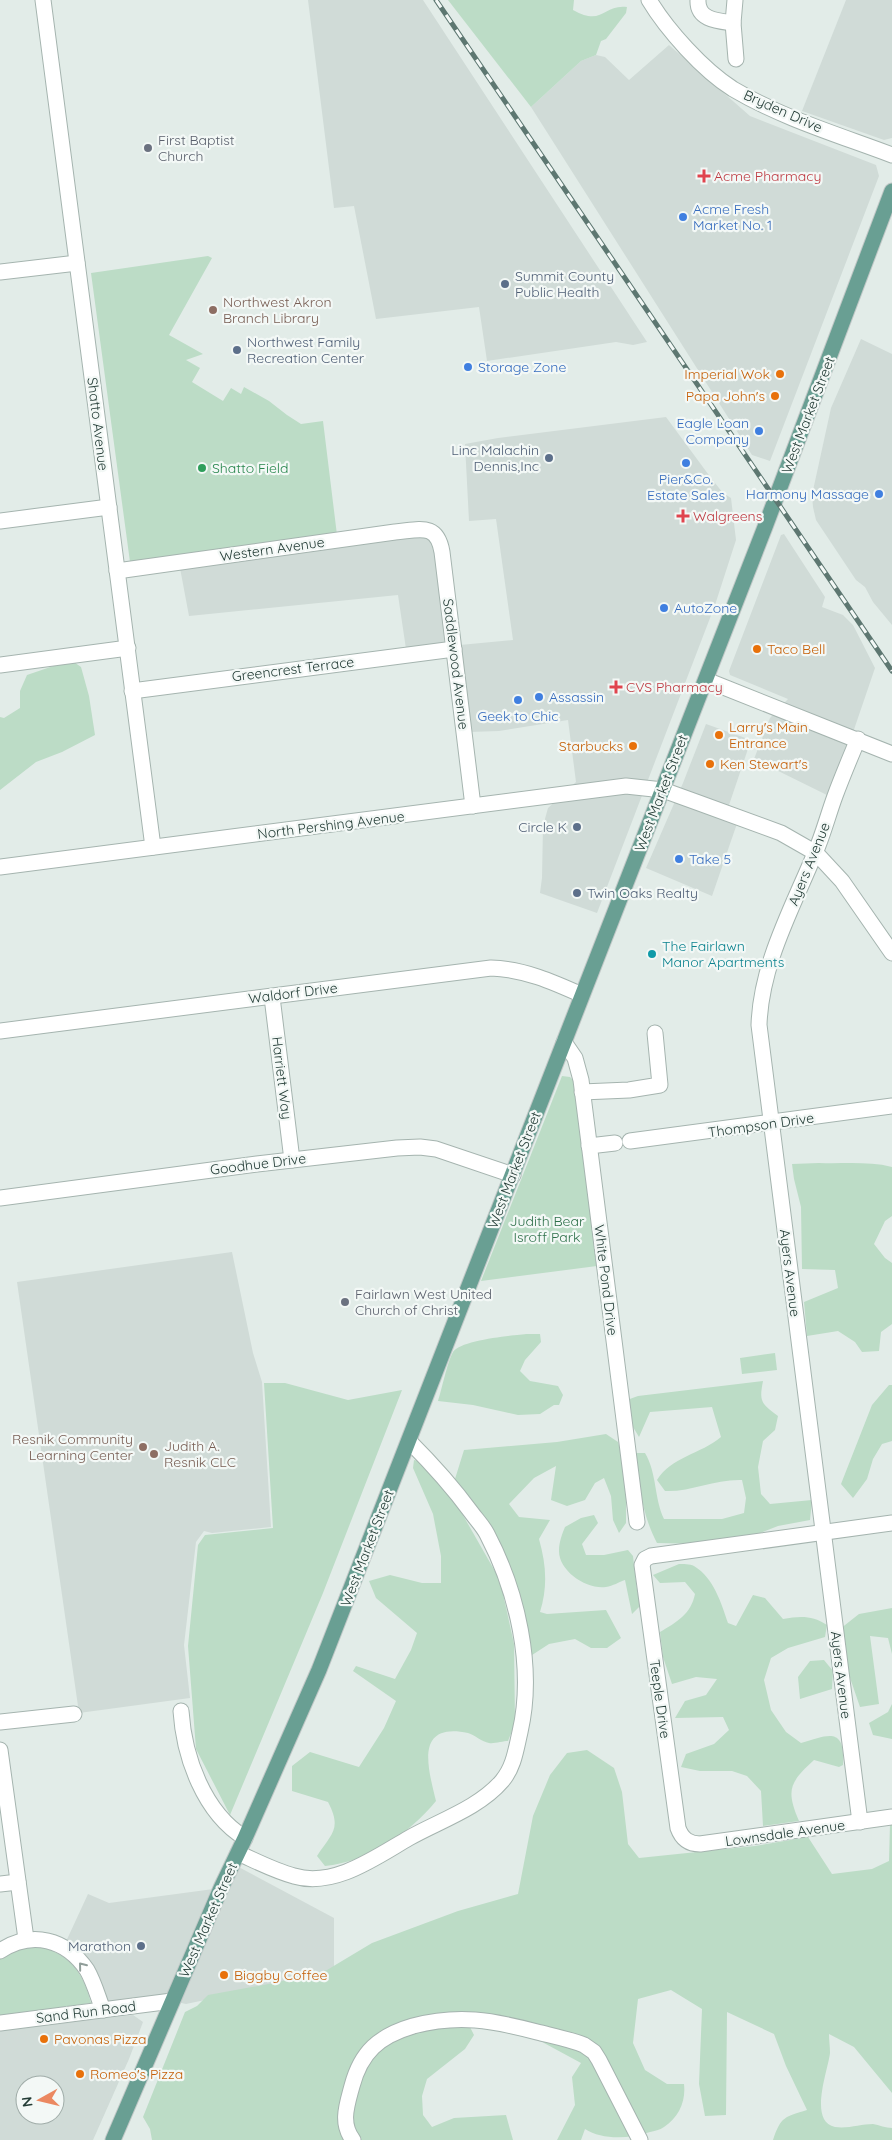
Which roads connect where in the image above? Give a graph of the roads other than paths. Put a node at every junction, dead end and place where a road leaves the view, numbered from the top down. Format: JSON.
{"nodes":[{"id":1,"x":43,"y":0,"type":"edge"},
{"id":2,"x":649,"y":0,"type":"edge"},
{"id":3,"x":698,"y":0,"type":"edge"},
{"id":4,"x":735,"y":0,"type":"edge"},
{"id":5,"x":733,"y":23,"type":"junction"},
{"id":6,"x":736,"y":59,"type":"dead end"},
{"id":7,"x":892,"y":156,"type":"edge"},
{"id":8,"x":892,"y":191,"type":"edge"},
{"id":9,"x":77,"y":263,"type":"junction"},
{"id":10,"x":0,"y":272,"type":"edge"},
{"id":11,"x":109,"y":507,"type":"junction"},
{"id":12,"x":0,"y":521,"type":"edge"},
{"id":13,"x":427,"y":530,"type":"joint"},
{"id":14,"x":117,"y":571,"type":"junction"},
{"id":15,"x":128,"y":648,"type":"junction"},
{"id":16,"x":454,"y":649,"type":"junction"},
{"id":17,"x":0,"y":665,"type":"edge"},
{"id":18,"x":706,"y":680,"type":"junction"},
{"id":19,"x":132,"y":691,"type":"junction"},
{"id":20,"x":858,"y":739,"type":"junction"},
{"id":21,"x":892,"y":754,"type":"edge"},
{"id":22,"x":663,"y":790,"type":"junction"},
{"id":23,"x":473,"y":806,"type":"junction"},
{"id":24,"x":153,"y":847,"type":"junction"},
{"id":25,"x":816,"y":852,"type":"junction"},
{"id":26,"x":0,"y":867,"type":"edge"},
{"id":27,"x":892,"y":953,"type":"edge"},
{"id":28,"x":582,"y":995,"type":"junction"},
{"id":29,"x":272,"y":997,"type":"junction"},
{"id":30,"x":0,"y":1031,"type":"edge"},
{"id":31,"x":655,"y":1033,"type":"dead end"},
{"id":32,"x":564,"y":1042,"type":"junction"},
{"id":33,"x":582,"y":1092,"type":"junction"},
{"id":34,"x":892,"y":1106,"type":"edge"},
{"id":35,"x":771,"y":1124,"type":"junction"},
{"id":36,"x":630,"y":1141,"type":"dead end"},
{"id":37,"x":615,"y":1143,"type":"dead end"},
{"id":38,"x":589,"y":1146,"type":"junction"},
{"id":39,"x":292,"y":1160,"type":"junction"},
{"id":40,"x":513,"y":1175,"type":"junction"},
{"id":41,"x":0,"y":1198,"type":"edge"},
{"id":42,"x":409,"y":1441,"type":"junction"},
{"id":43,"x":637,"y":1522,"type":"dead end"},
{"id":44,"x":892,"y":1523,"type":"edge"},
{"id":45,"x":822,"y":1532,"type":"junction"},
{"id":46,"x":181,"y":1711,"type":"dead end"},
{"id":47,"x":74,"y":1714,"type":"dead end"},
{"id":48,"x":0,"y":1722,"type":"edge"},
{"id":49,"x":0,"y":1750,"type":"edge"},
{"id":50,"x":892,"y":1817,"type":"edge"},
{"id":51,"x":860,"y":1822,"type":"junction"},
{"id":52,"x":681,"y":1836,"type":"joint"},
{"id":53,"x":245,"y":1838,"type":"junction"},
{"id":54,"x":238,"y":1852,"type":"junction"},
{"id":55,"x":18,"y":1882,"type":"junction"},
{"id":56,"x":0,"y":1884,"type":"edge"},
{"id":57,"x":26,"y":1939,"type":"junction"},
{"id":58,"x":0,"y":1951,"type":"edge"},
{"id":59,"x":172,"y":2001,"type":"junction"},
{"id":60,"x":103,"y":2010,"type":"junction"},
{"id":61,"x":0,"y":2023,"type":"edge"},
{"id":62,"x":113,"y":2140,"type":"edge"},
{"id":63,"x":353,"y":2140,"type":"edge"},
{"id":64,"x":640,"y":2140,"type":"edge"}],
"edges":[{"from":1,"to":9,"type":"street","name":"Shatto Avenue"},
{"from":2,"to":7,"type":"street","name":"Bryden Drive"},
{"from":3,"to":5,"type":"street"},
{"from":4,"to":5,"type":"street"},
{"from":5,"to":6,"type":"street"},
{"from":8,"to":18,"type":"main road","name":"West Market Street"},
{"from":9,"to":10,"type":"street"},
{"from":9,"to":11,"type":"street","name":"Shatto Avenue"},
{"from":11,"to":12,"type":"street"},
{"from":11,"to":14,"type":"street","name":"Shatto Avenue"},
{"from":13,"to":14,"type":"street","name":"Western Avenue"},
{"from":13,"to":16,"type":"street","name":"Saddlewood Avenue"},
{"from":14,"to":15,"type":"street","name":"Shatto Avenue"},
{"from":15,"to":17,"type":"street"},
{"from":15,"to":19,"type":"street","name":"Shatto Avenue"},
{"from":16,"to":19,"type":"street","name":"Greencrest Terrace"},
{"from":16,"to":23,"type":"street","name":"Saddlewood Avenue"},
{"from":18,"to":20,"type":"street"},
{"from":18,"to":22,"type":"main road","name":"West Market Street"},
{"from":19,"to":24,"type":"street","name":"Shatto Avenue"},
{"from":20,"to":21,"type":"street"},
{"from":20,"to":25,"type":"street","name":"Ayers Avenue"},
{"from":22,"to":23,"type":"street","name":"North Pershing Avenue"},
{"from":22,"to":25,"type":"street","name":"North Pershing Avenue"},
{"from":22,"to":28,"type":"main road","name":"West Market Street"},
{"from":23,"to":24,"type":"street","name":"North Pershing Avenue"},
{"from":24,"to":26,"type":"street","name":"North Pershing Avenue"},
{"from":25,"to":27,"type":"street","name":"North Pershing Avenue"},
{"from":25,"to":35,"type":"street","name":"Ayers Avenue"},
{"from":28,"to":29,"type":"street","name":"Waldorf Drive"},
{"from":28,"to":32,"type":"main road","name":"West Market Street"},
{"from":29,"to":30,"type":"street","name":"Waldorf Drive"},
{"from":29,"to":39,"type":"street","name":"Harriett Way"},
{"from":31,"to":33,"type":"street"},
{"from":32,"to":33,"type":"street","name":"White Pond Drive"},
{"from":32,"to":40,"type":"main road","name":"West Market Street"},
{"from":33,"to":38,"type":"street","name":"White Pond Drive"},
{"from":34,"to":35,"type":"street","name":"Thompson Drive"},
{"from":35,"to":36,"type":"street","name":"Thompson Drive"},
{"from":35,"to":45,"type":"street","name":"Ayers Avenue"},
{"from":37,"to":38,"type":"street"},
{"from":38,"to":43,"type":"street","name":"White Pond Drive"},
{"from":39,"to":40,"type":"street","name":"Goodhue Drive"},
{"from":39,"to":41,"type":"street","name":"Goodhue Drive"},
{"from":40,"to":42,"type":"main road","name":"West Market Street"},
{"from":42,"to":53,"type":"main road","name":"West Market Street"},
{"from":42,"to":54,"type":"street"},
{"from":44,"to":45,"type":"street"},
{"from":45,"to":51,"type":"street","name":"Ayers Avenue"},
{"from":45,"to":52,"type":"street","name":"Teeple Drive"},
{"from":46,"to":53,"type":"street"},
{"from":47,"to":48,"type":"street"},
{"from":49,"to":55,"type":"street"},
{"from":50,"to":51,"type":"street","name":"Lownsdale Avenue"},
{"from":51,"to":52,"type":"street","name":"Lownsdale Avenue"},
{"from":53,"to":54,"type":"main road","name":"West Market Street"},
{"from":54,"to":59,"type":"main road","name":"West Market Street"},
{"from":55,"to":56,"type":"street"},
{"from":55,"to":57,"type":"street"},
{"from":57,"to":58,"type":"street"},
{"from":60,"to":57,"type":"street","one_way":true},
{"from":59,"to":60,"type":"street","name":"Sand Run Road"},
{"from":59,"to":62,"type":"main road","name":"West Market Street"},
{"from":60,"to":61,"type":"street","name":"Sand Run Road"},
{"from":63,"to":64,"type":"street"}]}
